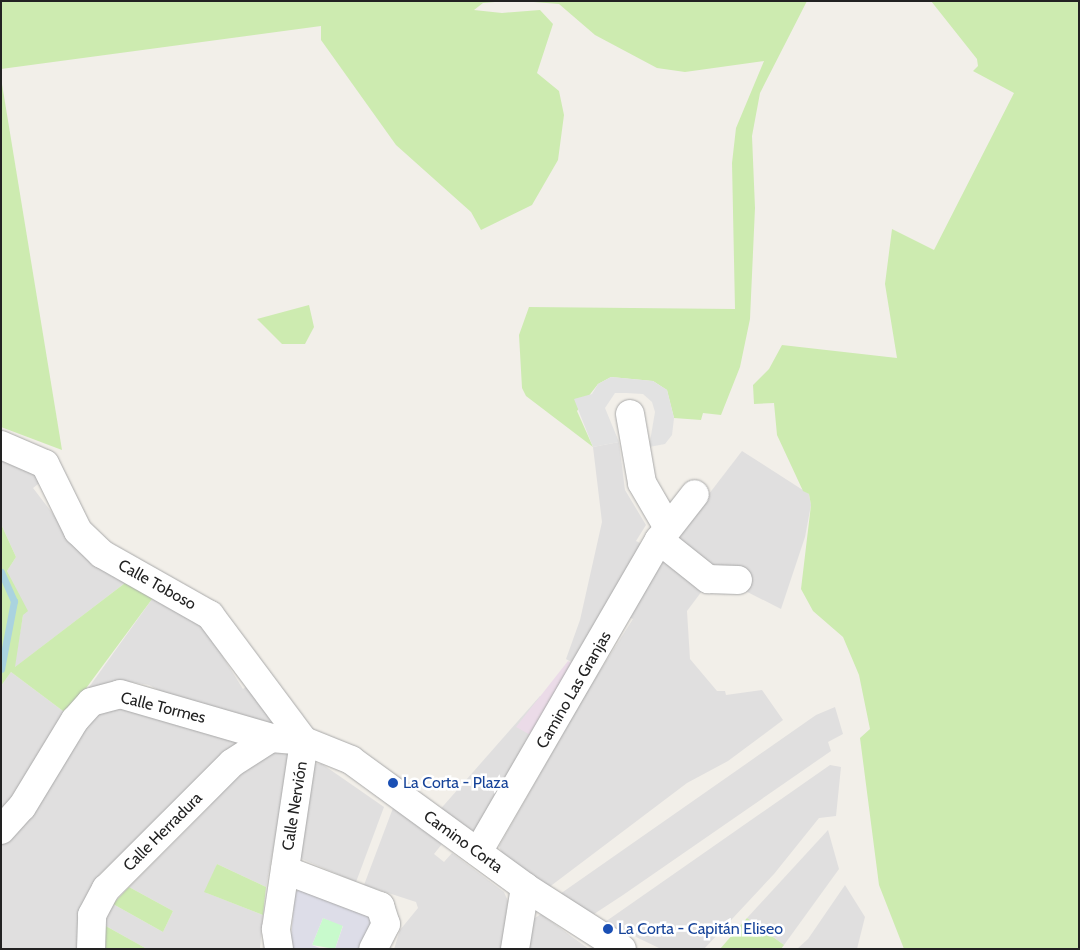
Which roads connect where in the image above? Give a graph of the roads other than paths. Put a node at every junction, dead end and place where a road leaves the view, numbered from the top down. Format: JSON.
{"nodes":[{"id":1,"x":630,"y":414,"type":"dead end"},
{"id":2,"x":1,"y":445,"type":"edge"},
{"id":3,"x":695,"y":494,"type":"dead end"},
{"id":4,"x":663,"y":533,"type":"junction"},
{"id":5,"x":738,"y":580,"type":"dead end"},
{"id":6,"x":271,"y":738,"type":"junction"},
{"id":7,"x":304,"y":742,"type":"junction"},
{"id":8,"x":1,"y":830,"type":"edge"},
{"id":9,"x":478,"y":852,"type":"junction"},
{"id":10,"x":285,"y":870,"type":"junction"},
{"id":11,"x":525,"y":887,"type":"junction"},
{"id":12,"x":619,"y":948,"type":"edge"},
{"id":13,"x":91,"y":949,"type":"edge"},
{"id":14,"x":279,"y":949,"type":"edge"},
{"id":15,"x":373,"y":949,"type":"edge"},
{"id":16,"x":515,"y":949,"type":"edge"}],
"edges":[{"from":1,"to":4,"type":"street"},
{"from":2,"to":7,"type":"street","name":"Calle Toboso"},
{"from":3,"to":4,"type":"street","name":"Camino Las Granjas"},
{"from":4,"to":5,"type":"street"},
{"from":4,"to":9,"type":"street","name":"Camino Las Granjas"},
{"from":6,"to":7,"type":"street","name":"Camino Corta"},
{"from":6,"to":8,"type":"street","name":"Calle Tormes"},
{"from":6,"to":13,"type":"street","name":"Calle Herradura"},
{"from":7,"to":9,"type":"street","name":"Camino Corta"},
{"from":7,"to":10,"type":"street","name":"Calle Nervión"},
{"from":9,"to":11,"type":"street","name":"Camino Corta"},
{"from":10,"to":14,"type":"street","name":"Calle Nervión"},
{"from":10,"to":15,"type":"street","name":"Calle Nervión"},
{"from":11,"to":12,"type":"street","name":"Camino Corta"},
{"from":11,"to":16,"type":"street"}]}
